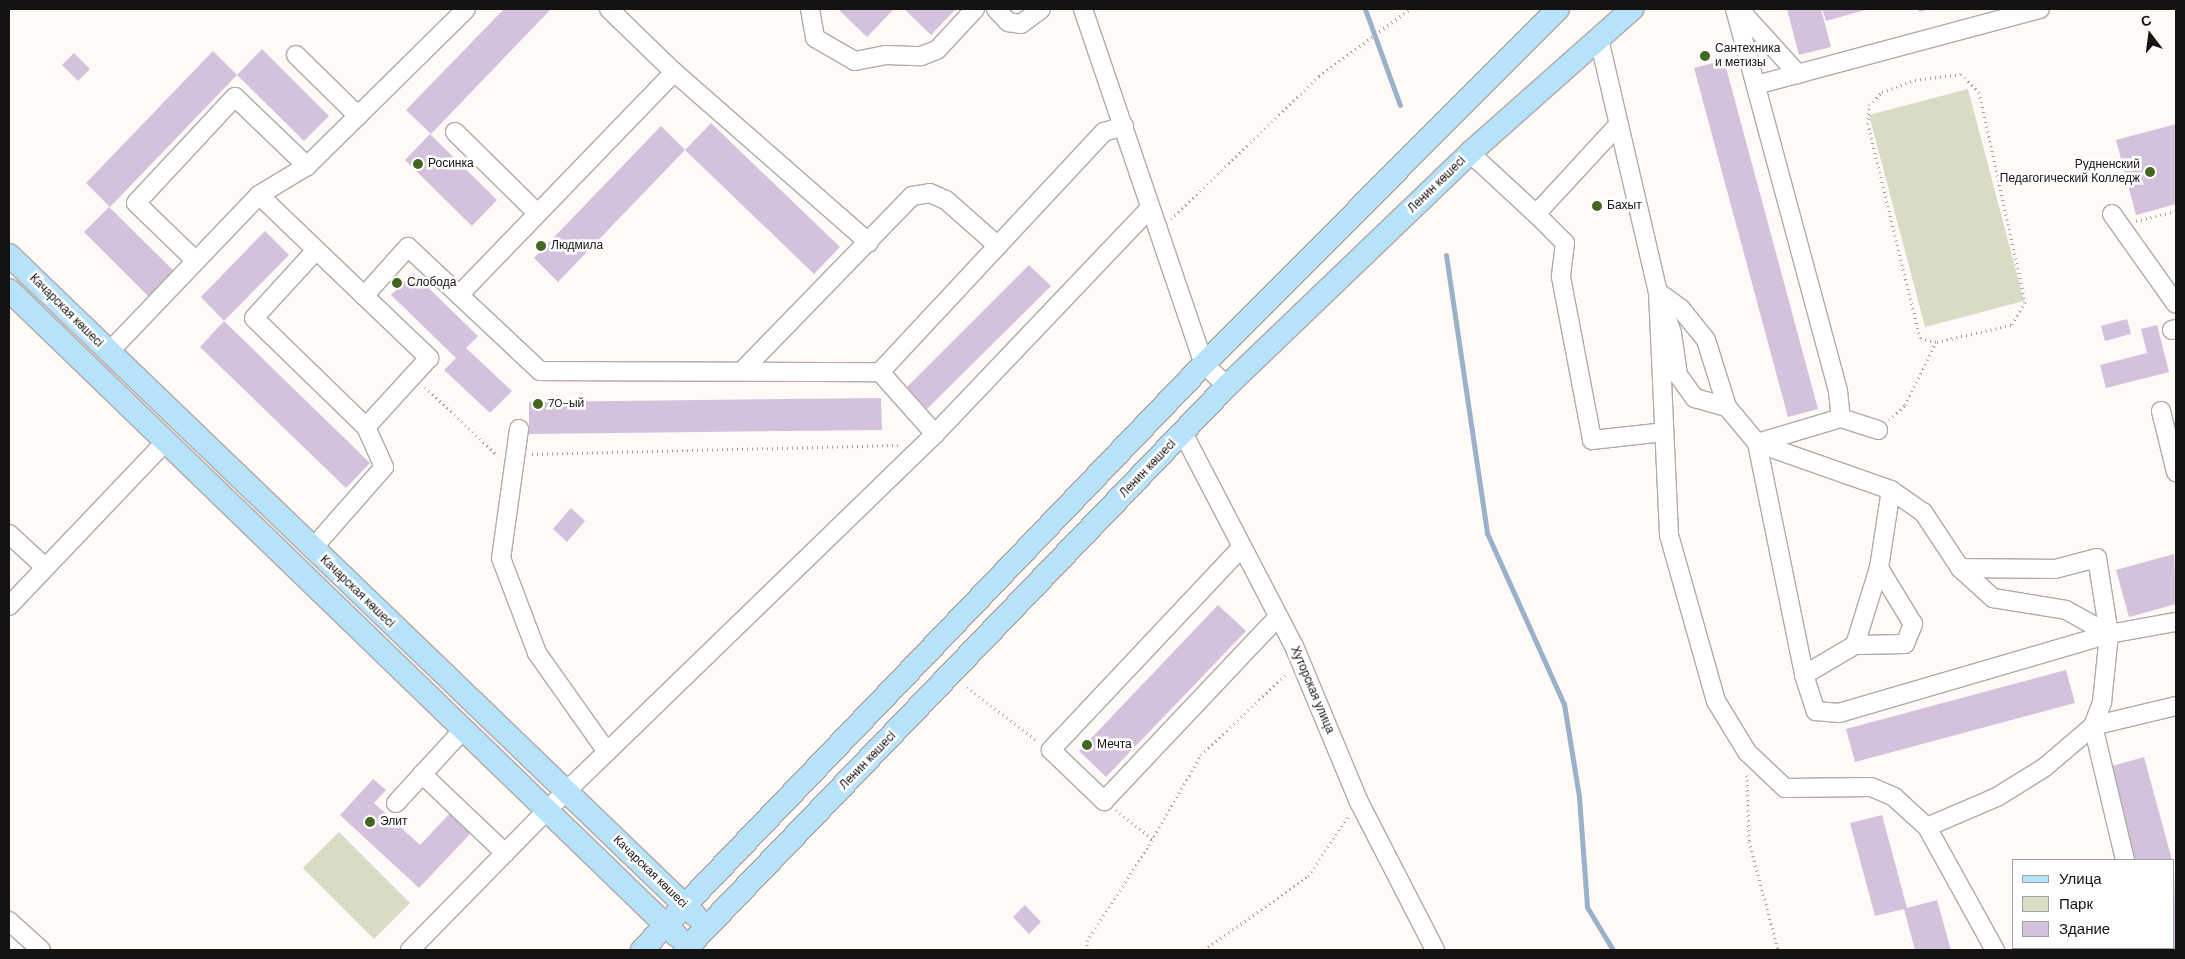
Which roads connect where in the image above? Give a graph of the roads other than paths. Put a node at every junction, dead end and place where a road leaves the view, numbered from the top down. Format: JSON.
{"nodes":[{"id":1,"x":466,"y":9,"type":"edge"},
{"id":2,"x":609,"y":9,"type":"edge"},
{"id":3,"x":810,"y":9,"type":"edge"},
{"id":4,"x":975,"y":9,"type":"edge"},
{"id":5,"x":996,"y":9,"type":"edge"},
{"id":6,"x":1041,"y":9,"type":"edge"},
{"id":7,"x":1083,"y":9,"type":"edge"},
{"id":8,"x":1558,"y":9,"type":"edge"},
{"id":9,"x":1632,"y":9,"type":"edge"},
{"id":10,"x":1737,"y":9,"type":"edge"},
{"id":11,"x":2040,"y":9,"type":"edge"},
{"id":12,"x":1599,"y":39,"type":"junction"},
{"id":13,"x":296,"y":54,"type":"dead end"},
{"id":14,"x":674,"y":72,"type":"junction"},
{"id":15,"x":1798,"y":74,"type":"junction"},
{"id":16,"x":1756,"y":85,"type":"junction"},
{"id":17,"x":358,"y":116,"type":"junction"},
{"id":18,"x":1619,"y":124,"type":"junction"},
{"id":19,"x":1124,"y":126,"type":"junction"},
{"id":20,"x":454,"y":132,"type":"dead end"},
{"id":21,"x":1470,"y":153,"type":"junction"},
{"id":22,"x":307,"y":166,"type":"junction"},
{"id":23,"x":259,"y":195,"type":"junction"},
{"id":24,"x":1150,"y":208,"type":"junction"},
{"id":25,"x":537,"y":213,"type":"junction"},
{"id":26,"x":1536,"y":214,"type":"junction"},
{"id":27,"x":2116,"y":220,"type":"road end"},
{"id":28,"x":869,"y":243,"type":"junction"},
{"id":29,"x":998,"y":246,"type":"junction"},
{"id":30,"x":316,"y":250,"type":"junction"},
{"id":31,"x":9,"y":255,"type":"edge"},
{"id":32,"x":196,"y":261,"type":"junction"},
{"id":33,"x":9,"y":290,"type":"edge"},
{"id":34,"x":1658,"y":292,"type":"junction"},
{"id":35,"x":459,"y":295,"type":"junction"},
{"id":36,"x":364,"y":296,"type":"junction"},
{"id":37,"x":2176,"y":304,"type":"edge"},
{"id":38,"x":108,"y":353,"type":"junction"},
{"id":39,"x":1204,"y":364,"type":"junction"},
{"id":40,"x":742,"y":371,"type":"junction"},
{"id":41,"x":880,"y":372,"type":"junction"},
{"id":42,"x":1227,"y":386,"type":"junction"},
{"id":43,"x":1727,"y":407,"type":"junction"},
{"id":44,"x":2161,"y":411,"type":"dead end"},
{"id":45,"x":1841,"y":418,"type":"junction"},
{"id":46,"x":366,"y":427,"type":"junction"},
{"id":47,"x":519,"y":428,"type":"dead end"},
{"id":48,"x":1878,"y":430,"type":"road end"},
{"id":49,"x":1664,"y":432,"type":"junction"},
{"id":50,"x":1183,"y":433,"type":"junction"},
{"id":51,"x":930,"y":439,"type":"junction"},
{"id":52,"x":165,"y":442,"type":"junction"},
{"id":53,"x":1757,"y":443,"type":"junction"},
{"id":54,"x":2176,"y":472,"type":"edge"},
{"id":55,"x":1890,"y":490,"type":"junction"},
{"id":56,"x":9,"y":534,"type":"edge"},
{"id":57,"x":1242,"y":547,"type":"junction"},
{"id":58,"x":312,"y":549,"type":"junction"},
{"id":59,"x":45,"y":567,"type":"junction"},
{"id":60,"x":1879,"y":568,"type":"junction"},
{"id":61,"x":1960,"y":568,"type":"junction"},
{"id":62,"x":9,"y":606,"type":"edge"},
{"id":63,"x":1278,"y":617,"type":"junction"},
{"id":64,"x":2176,"y":622,"type":"edge"},
{"id":65,"x":2109,"y":634,"type":"junction"},
{"id":66,"x":1855,"y":645,"type":"junction"},
{"id":67,"x":1804,"y":675,"type":"junction"},
{"id":68,"x":2176,"y":706,"type":"edge"},
{"id":69,"x":2093,"y":726,"type":"junction"},
{"id":70,"x":463,"y":730,"type":"junction"},
{"id":71,"x":607,"y":752,"type":"junction"},
{"id":72,"x":422,"y":774,"type":"junction"},
{"id":73,"x":566,"y":792,"type":"junction"},
{"id":74,"x":396,"y":802,"type":"dead end"},
{"id":75,"x":547,"y":810,"type":"junction"},
{"id":76,"x":1926,"y":827,"type":"junction"},
{"id":77,"x":505,"y":853,"type":"junction"},
{"id":78,"x":2125,"y":859,"type":"edge"},
{"id":79,"x":685,"y":906,"type":"junction"},
{"id":80,"x":9,"y":921,"type":"edge"},
{"id":81,"x":666,"y":925,"type":"junction"},
{"id":82,"x":707,"y":928,"type":"junction"},
{"id":83,"x":686,"y":949,"type":"edge"},
{"id":84,"x":41,"y":950,"type":"edge"},
{"id":85,"x":410,"y":950,"type":"edge"},
{"id":86,"x":642,"y":950,"type":"edge"},
{"id":87,"x":1435,"y":950,"type":"edge"},
{"id":88,"x":1995,"y":950,"type":"edge"}],
"edges":[{"from":1,"to":17,"type":"street"},
{"from":2,"to":14,"type":"street"},
{"from":3,"to":4,"type":"street"},
{"from":5,"to":6,"type":"street"},
{"from":7,"to":19,"type":"street"},
{"from":8,"to":39,"type":"main road"},
{"from":9,"to":12,"type":"main road","name":"Ленин көшесі"},
{"from":10,"to":15,"type":"street"},
{"from":10,"to":16,"type":"street"},
{"from":11,"to":15,"type":"street"},
{"from":12,"to":18,"type":"street"},
{"from":12,"to":21,"type":"main road","name":"Ленин көшесі"},
{"from":13,"to":17,"type":"street"},
{"from":14,"to":25,"type":"street"},
{"from":14,"to":28,"type":"street"},
{"from":15,"to":16,"type":"street"},
{"from":16,"to":45,"type":"street"},
{"from":17,"to":22,"type":"street"},
{"from":18,"to":26,"type":"street"},
{"from":18,"to":34,"type":"street"},
{"from":19,"to":24,"type":"street"},
{"from":19,"to":29,"type":"street"},
{"from":20,"to":25,"type":"street"},
{"from":21,"to":26,"type":"street"},
{"from":21,"to":42,"type":"main road","name":"Ленин көшесі"},
{"from":22,"to":23,"type":"street"},
{"from":22,"to":32,"type":"street"},
{"from":23,"to":30,"type":"street"},
{"from":23,"to":32,"type":"street"},
{"from":24,"to":39,"type":"street"},
{"from":24,"to":51,"type":"street"},
{"from":25,"to":35,"type":"street"},
{"from":26,"to":49,"type":"street"},
{"from":27,"to":37,"type":"street"},
{"from":28,"to":29,"type":"street"},
{"from":28,"to":40,"type":"street"},
{"from":29,"to":41,"type":"street"},
{"from":30,"to":36,"type":"street"},
{"from":30,"to":46,"type":"street"},
{"from":31,"to":38,"type":"main road","name":"Качарская көшесі"},
{"from":32,"to":38,"type":"street"},
{"from":33,"to":52,"type":"main road","name":"Качарская көшесі"},
{"from":34,"to":43,"type":"street"},
{"from":34,"to":43,"type":"street"},
{"from":34,"to":49,"type":"street"},
{"from":35,"to":36,"type":"street"},
{"from":35,"to":40,"type":"street"},
{"from":36,"to":46,"type":"street"},
{"from":38,"to":58,"type":"main road","name":"Качарская көшесі"},
{"from":39,"to":42,"type":"street"},
{"from":39,"to":79,"type":"main road"},
{"from":40,"to":41,"type":"street"},
{"from":41,"to":51,"type":"street"},
{"from":42,"to":50,"type":"main road","name":"Ленин көшесі"},
{"from":43,"to":53,"type":"street"},
{"from":44,"to":54,"type":"street"},
{"from":45,"to":48,"type":"street"},
{"from":45,"to":53,"type":"street"},
{"from":46,"to":58,"type":"street"},
{"from":47,"to":71,"type":"street"},
{"from":49,"to":76,"type":"street"},
{"from":50,"to":57,"type":"street","name":"Хуторская улица"},
{"from":50,"to":82,"type":"main road","name":"Ленин көшесі"},
{"from":51,"to":71,"type":"street"},
{"from":52,"to":59,"type":"street"},
{"from":52,"to":70,"type":"main road","name":"Качарская көшесі"},
{"from":53,"to":55,"type":"street"},
{"from":53,"to":67,"type":"street"},
{"from":55,"to":60,"type":"street"},
{"from":55,"to":61,"type":"street"},
{"from":56,"to":59,"type":"street"},
{"from":57,"to":63,"type":"street","name":"Хуторская улица"},
{"from":57,"to":63,"type":"street"},
{"from":58,"to":73,"type":"main road","name":"Качарская көшесі"},
{"from":59,"to":62,"type":"street"},
{"from":60,"to":66,"type":"street"},
{"from":60,"to":66,"type":"street"},
{"from":61,"to":65,"type":"street"},
{"from":61,"to":65,"type":"street"},
{"from":63,"to":87,"type":"street","name":"Хуторская улица"},
{"from":64,"to":65,"type":"street"},
{"from":65,"to":67,"type":"street"},
{"from":65,"to":69,"type":"street"},
{"from":66,"to":67,"type":"street"},
{"from":68,"to":69,"type":"street"},
{"from":69,"to":76,"type":"street"},
{"from":69,"to":78,"type":"street"},
{"from":70,"to":72,"type":"street"},
{"from":70,"to":75,"type":"main road","name":"Качарская көшесі"},
{"from":71,"to":73,"type":"street"},
{"from":72,"to":74,"type":"street"},
{"from":72,"to":77,"type":"street"},
{"from":73,"to":75,"type":"street"},
{"from":73,"to":79,"type":"main road","name":"Качарская көшесі"},
{"from":75,"to":77,"type":"street"},
{"from":75,"to":81,"type":"main road","name":"Качарская көшесі"},
{"from":76,"to":88,"type":"street"},
{"from":77,"to":85,"type":"street"},
{"from":79,"to":81,"type":"main road"},
{"from":79,"to":82,"type":"main road","name":"Качарская көшесі"},
{"from":80,"to":84,"type":"street"},
{"from":81,"to":83,"type":"main road","name":"Качарская көшесі"},
{"from":81,"to":86,"type":"main road"},
{"from":82,"to":83,"type":"main road","name":"Ленин көшесі"}]}
